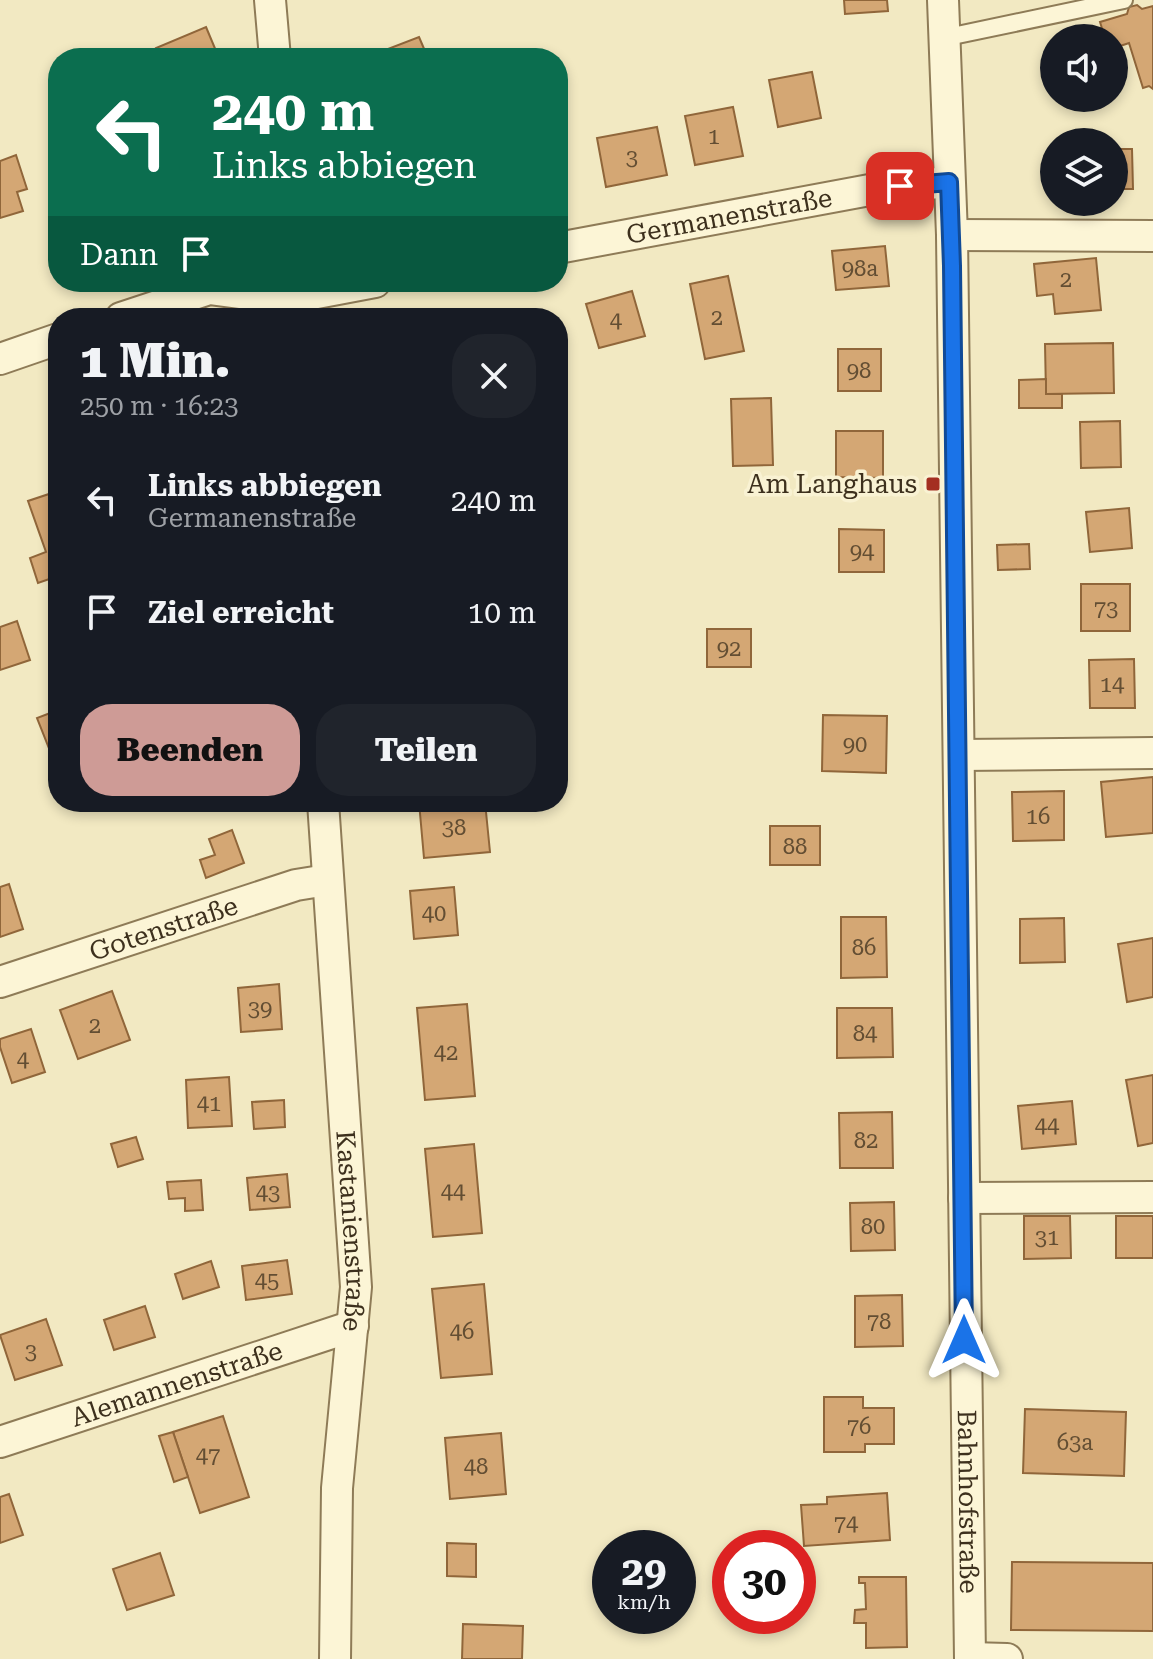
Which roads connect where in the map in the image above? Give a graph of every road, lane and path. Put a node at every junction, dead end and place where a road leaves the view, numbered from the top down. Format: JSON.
{"nodes":[{"id":1,"x":270,"y":0,"type":"edge"},
{"id":2,"x":943,"y":0,"type":"edge"},
{"id":3,"x":1124,"y":0,"type":"edge"},
{"id":4,"x":943,"y":38,"type":"junction"},
{"id":5,"x":274,"y":48,"type":"edge"},
{"id":6,"x":949,"y":182,"type":"junction"},
{"id":7,"x":952,"y":235,"type":"junction"},
{"id":8,"x":1153,"y":236,"type":"edge"},
{"id":9,"x":568,"y":246,"type":"edge"},
{"id":10,"x":200,"y":292,"type":"edge"},
{"id":11,"x":230,"y":292,"type":"edge"},
{"id":12,"x":326,"y":292,"type":"edge"},
{"id":13,"x":286,"y":300,"type":"edge"},
{"id":14,"x":151,"y":308,"type":"edge"},
{"id":15,"x":48,"y":342,"type":"edge"},
{"id":16,"x":0,"y":359,"type":"edge"},
{"id":17,"x":1153,"y":753,"type":"edge"},
{"id":18,"x":959,"y":755,"type":"junction"},
{"id":19,"x":324,"y":812,"type":"edge"},
{"id":20,"x":327,"y":880,"type":"junction"},
{"id":21,"x":0,"y":982,"type":"edge"},
{"id":22,"x":1153,"y":1197,"type":"edge"},
{"id":23,"x":964,"y":1198,"type":"junction"},
{"id":24,"x":353,"y":1326,"type":"junction"},
{"id":25,"x":0,"y":1442,"type":"edge"},
{"id":26,"x":335,"y":1659,"type":"edge"},
{"id":27,"x":970,"y":1659,"type":"edge"},
{"id":28,"x":1007,"y":1659,"type":"edge"}],
"edges":[{"from":1,"to":5,"type":"street"},
{"from":2,"to":4,"type":"street","name":"Bahnhofstraße"},
{"from":3,"to":4,"type":"lane"},
{"from":4,"to":6,"type":"street","name":"Bahnhofstraße"},
{"from":6,"to":7,"type":"street","name":"Bahnhofstraße"},
{"from":6,"to":9,"type":"street","name":"Germanenstraße"},
{"from":7,"to":8,"type":"street"},
{"from":7,"to":18,"type":"street","name":"Bahnhofstraße"},
{"from":10,"to":14,"type":"street"},
{"from":11,"to":13,"type":"street"},
{"from":12,"to":13,"type":"street"},
{"from":15,"to":16,"type":"street"},
{"from":17,"to":18,"type":"street"},
{"from":18,"to":23,"type":"street","name":"Bahnhofstraße"},
{"from":19,"to":20,"type":"street","name":"Kastanienstraße"},
{"from":20,"to":21,"type":"street","name":"Gotenstraße"},
{"from":20,"to":24,"type":"street","name":"Kastanienstraße"},
{"from":22,"to":23,"type":"street"},
{"from":23,"to":27,"type":"street","name":"Bahnhofstraße"},
{"from":24,"to":25,"type":"street","name":"Alemannenstraße"},
{"from":24,"to":26,"type":"street","name":"Kastanienstraße"},
{"from":27,"to":28,"type":"street","name":"Bahnhofstraße"}]}
